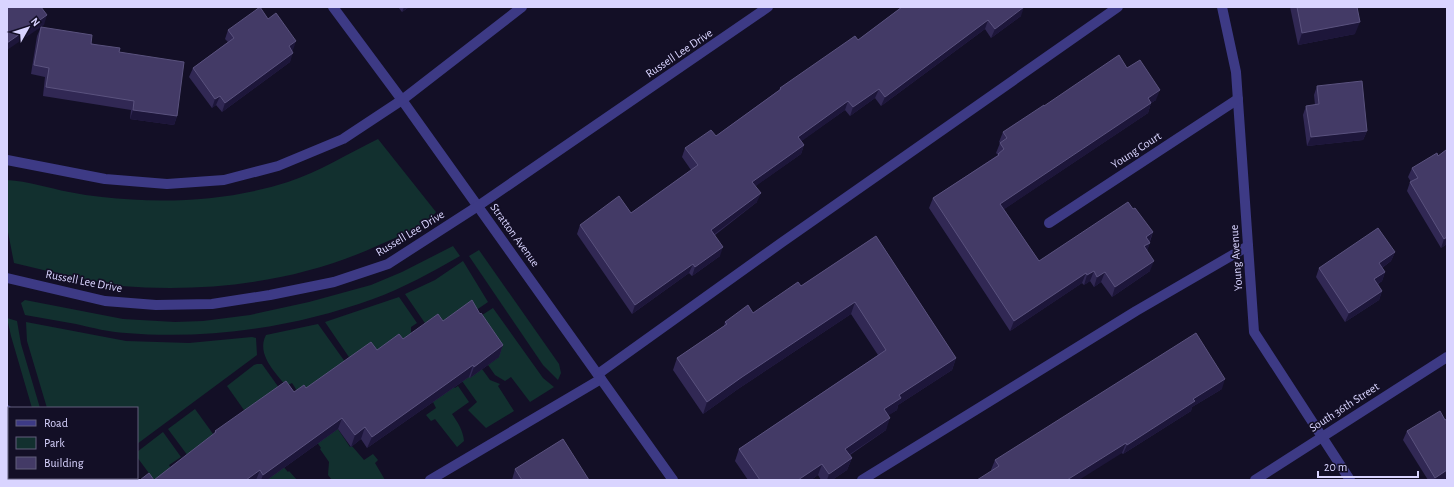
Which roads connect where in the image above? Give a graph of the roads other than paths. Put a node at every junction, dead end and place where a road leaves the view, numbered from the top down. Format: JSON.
{"nodes":[{"id":1,"x":333,"y":7,"type":"edge"},
{"id":2,"x":522,"y":7,"type":"edge"},
{"id":3,"x":768,"y":7,"type":"edge"},
{"id":4,"x":1118,"y":7,"type":"edge"},
{"id":5,"x":1222,"y":7,"type":"edge"},
{"id":6,"x":1238,"y":99,"type":"junction"},
{"id":7,"x":402,"y":100,"type":"junction"},
{"id":8,"x":7,"y":160,"type":"edge"},
{"id":9,"x":478,"y":206,"type":"junction"},
{"id":10,"x":1049,"y":223,"type":"dead end"},
{"id":11,"x":1248,"y":246,"type":"junction"},
{"id":12,"x":7,"y":278,"type":"edge"},
{"id":13,"x":1447,"y":357,"type":"edge"},
{"id":14,"x":600,"y":377,"type":"junction"},
{"id":15,"x":7,"y":410,"type":"edge"},
{"id":16,"x":8,"y":418,"type":"edge"},
{"id":17,"x":1322,"y":436,"type":"junction"},
{"id":18,"x":443,"y":477,"type":"edge"},
{"id":19,"x":430,"y":480,"type":"edge"},
{"id":20,"x":673,"y":480,"type":"edge"},
{"id":21,"x":862,"y":480,"type":"edge"},
{"id":22,"x":1255,"y":480,"type":"edge"},
{"id":23,"x":1350,"y":480,"type":"edge"}],
"edges":[{"from":1,"to":7,"type":"street","name":"Stratton Avenue"},
{"from":2,"to":7,"type":"street"},
{"from":3,"to":9,"type":"street","name":"Russell Lee Drive"},
{"from":4,"to":14,"type":"street"},
{"from":5,"to":6,"type":"street","name":"Young Avenue"},
{"from":6,"to":10,"type":"street","name":"Young Court"},
{"from":6,"to":11,"type":"street","name":"Young Avenue"},
{"from":7,"to":8,"type":"street"},
{"from":7,"to":9,"type":"street","name":"Stratton Avenue"},
{"from":9,"to":12,"type":"street","name":"Russell Lee Drive"},
{"from":9,"to":14,"type":"street","name":"Stratton Avenue"},
{"from":11,"to":17,"type":"street","name":"Young Avenue"},
{"from":11,"to":21,"type":"street"},
{"from":13,"to":17,"type":"street","name":"South 36th Street"},
{"from":14,"to":18,"type":"street"},
{"from":14,"to":20,"type":"street","name":"Stratton Avenue"},
{"from":15,"to":16,"type":"street"},
{"from":17,"to":22,"type":"street","name":"South 36th Street"},
{"from":17,"to":23,"type":"street","name":"Young Avenue"},
{"from":18,"to":19,"type":"street"}]}
